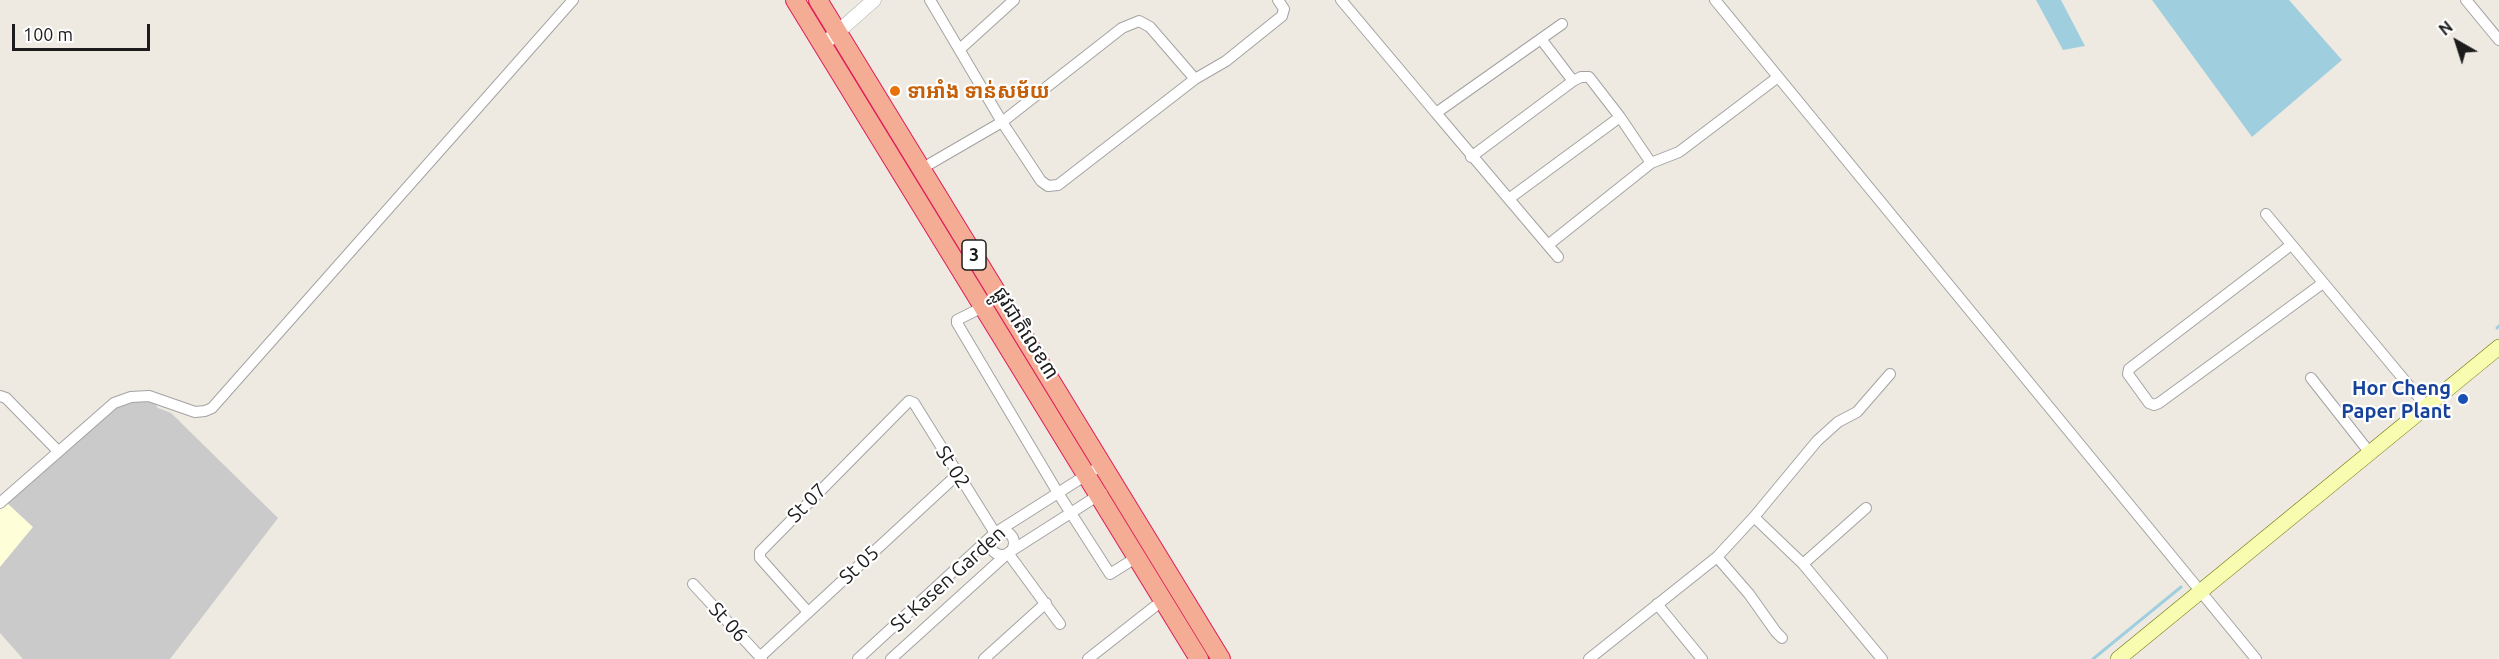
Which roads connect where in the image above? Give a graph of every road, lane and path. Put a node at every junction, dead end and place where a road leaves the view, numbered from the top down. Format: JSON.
{"nodes":[{"id":1,"x":573,"y":0,"type":"edge"},
{"id":2,"x":795,"y":0,"type":"edge"},
{"id":3,"x":818,"y":0,"type":"edge"},
{"id":4,"x":874,"y":0,"type":"edge"},
{"id":5,"x":930,"y":0,"type":"edge"},
{"id":6,"x":1014,"y":0,"type":"edge"},
{"id":7,"x":1278,"y":0,"type":"edge"},
{"id":8,"x":1341,"y":0,"type":"edge"},
{"id":9,"x":1715,"y":0,"type":"edge"},
{"id":10,"x":2466,"y":0,"type":"edge"},
{"id":11,"x":1562,"y":24,"type":"dead end"},
{"id":12,"x":838,"y":33,"type":"junction"},
{"id":13,"x":1541,"y":39,"type":"junction"},
{"id":14,"x":2499,"y":40,"type":"edge"},
{"id":15,"x":822,"y":44,"type":"junction"},
{"id":16,"x":960,"y":49,"type":"junction"},
{"id":17,"x":1778,"y":77,"type":"junction"},
{"id":18,"x":1195,"y":79,"type":"junction"},
{"id":19,"x":1573,"y":81,"type":"junction"},
{"id":20,"x":1436,"y":113,"type":"junction"},
{"id":21,"x":1620,"y":117,"type":"junction"},
{"id":22,"x":1002,"y":122,"type":"junction"},
{"id":23,"x":1471,"y":156,"type":"junction"},
{"id":24,"x":1651,"y":163,"type":"junction"},
{"id":25,"x":921,"y":169,"type":"junction"},
{"id":26,"x":1510,"y":198,"type":"junction"},
{"id":27,"x":2266,"y":214,"type":"dead end"},
{"id":28,"x":2291,"y":244,"type":"junction"},
{"id":29,"x":1548,"y":245,"type":"junction"},
{"id":30,"x":1558,"y":257,"type":"dead end"},
{"id":31,"x":2323,"y":283,"type":"junction"},
{"id":32,"x":983,"y":307,"type":"junction"},
{"id":33,"x":2499,"y":347,"type":"edge"},
{"id":34,"x":1890,"y":374,"type":"dead end"},
{"id":35,"x":2311,"y":378,"type":"dead end"},
{"id":36,"x":0,"y":396,"type":"edge"},
{"id":37,"x":912,"y":401,"type":"joint"},
{"id":38,"x":2426,"y":406,"type":"junction"},
{"id":39,"x":57,"y":450,"type":"junction"},
{"id":40,"x":2370,"y":453,"type":"junction"},
{"id":41,"x":1102,"y":465,"type":"junction"},
{"id":42,"x":958,"y":474,"type":"junction"},
{"id":43,"x":1087,"y":475,"type":"junction"},
{"id":44,"x":1115,"y":486,"type":"junction"},
{"id":45,"x":1058,"y":493,"type":"junction"},
{"id":46,"x":1099,"y":496,"type":"junction"},
{"id":47,"x":0,"y":503,"type":"edge"},
{"id":48,"x":1866,"y":508,"type":"dead end"},
{"id":49,"x":1071,"y":513,"type":"junction"},
{"id":50,"x":1754,"y":517,"type":"junction"},
{"id":51,"x":994,"y":533,"type":"junction"},
{"id":52,"x":1008,"y":553,"type":"junction"},
{"id":53,"x":1137,"y":557,"type":"junction"},
{"id":54,"x":1717,"y":557,"type":"junction"},
{"id":55,"x":1803,"y":564,"type":"junction"},
{"id":56,"x":693,"y":584,"type":"dead end"},
{"id":57,"x":2201,"y":592,"type":"junction"},
{"id":58,"x":1163,"y":600,"type":"junction"},
{"id":59,"x":1046,"y":603,"type":"junction"},
{"id":60,"x":1657,"y":604,"type":"junction"},
{"id":61,"x":808,"y":612,"type":"junction"},
{"id":62,"x":1060,"y":624,"type":"dead end"},
{"id":63,"x":1782,"y":638,"type":"dead end"},
{"id":64,"x":761,"y":658,"type":"edge"},
{"id":65,"x":858,"y":659,"type":"edge"},
{"id":66,"x":891,"y":659,"type":"edge"},
{"id":67,"x":984,"y":659,"type":"edge"},
{"id":68,"x":1088,"y":659,"type":"edge"},
{"id":69,"x":1200,"y":659,"type":"edge"},
{"id":70,"x":1221,"y":659,"type":"edge"},
{"id":71,"x":1589,"y":659,"type":"edge"},
{"id":72,"x":1702,"y":659,"type":"edge"},
{"id":73,"x":1882,"y":659,"type":"edge"},
{"id":74,"x":2118,"y":659,"type":"edge"},
{"id":75,"x":2256,"y":659,"type":"edge"}],
"edges":[{"from":1,"to":39,"type":"street"},
{"from":2,"to":15,"type":"highway","name":"ផ្លូវជាតិលេខ៣","number":"3"},
{"from":3,"to":12,"type":"highway","name":"ផ្លូវជាតិលេខ៣","number":"3"},
{"from":4,"to":12,"type":"street"},
{"from":5,"to":16,"type":"street"},
{"from":6,"to":16,"type":"street"},
{"from":7,"to":18,"type":"street"},
{"from":8,"to":20,"type":"street"},
{"from":9,"to":17,"type":"street"},
{"from":10,"to":14,"type":"street"},
{"from":11,"to":13,"type":"street"},
{"from":12,"to":15,"type":"street"},
{"from":12,"to":25,"type":"highway","name":"ផ្លូវជាតិលេខ៣","number":"3"},
{"from":13,"to":19,"type":"street"},
{"from":13,"to":20,"type":"street"},
{"from":15,"to":32,"type":"highway","name":"ផ្លូវជាតិលេខ៣","number":"3"},
{"from":16,"to":22,"type":"street"},
{"from":17,"to":24,"type":"street"},
{"from":17,"to":57,"type":"street"},
{"from":18,"to":22,"type":"street"},
{"from":18,"to":22,"type":"street"},
{"from":19,"to":21,"type":"street"},
{"from":19,"to":23,"type":"street"},
{"from":20,"to":23,"type":"street"},
{"from":21,"to":24,"type":"street"},
{"from":21,"to":26,"type":"street"},
{"from":22,"to":25,"type":"street"},
{"from":23,"to":26,"type":"street"},
{"from":24,"to":29,"type":"street"},
{"from":25,"to":41,"type":"highway","name":"ផ្លូវជាតិលេខ៣","number":"3"},
{"from":26,"to":29,"type":"street"},
{"from":27,"to":28,"type":"street"},
{"from":28,"to":31,"type":"street"},
{"from":28,"to":31,"type":"street"},
{"from":29,"to":30,"type":"street"},
{"from":31,"to":38,"type":"street"},
{"from":32,"to":43,"type":"highway","name":"ផ្លូវជាតិលេខ៣","number":"3"},
{"from":32,"to":45,"type":"street"},
{"from":33,"to":38,"type":"main road"},
{"from":34,"to":50,"type":"street"},
{"from":35,"to":40,"type":"street"},
{"from":36,"to":39,"type":"street"},
{"from":37,"to":42,"type":"street","name":"St 02"},
{"from":37,"to":61,"type":"street","name":"St 07"},
{"from":38,"to":40,"type":"main road"},
{"from":39,"to":47,"type":"street"},
{"from":40,"to":57,"type":"main road"},
{"from":41,"to":43,"type":"street","name":"St Kasen Garden"},
{"from":41,"to":44,"type":"highway","name":"ផ្លូវជាតិលេខ៣","number":"3"},
{"from":42,"to":51,"type":"street","name":"St 02"},
{"from":42,"to":61,"type":"street","name":"St 05"},
{"from":43,"to":45,"type":"street","name":"St Kasen Garden"},
{"from":43,"to":46,"type":"highway","name":"ផ្លូវជាតិលេខ៣","number":"3"},
{"from":44,"to":46,"type":"street","name":"St Kasen Garden"},
{"from":44,"to":70,"type":"highway","name":"ផ្លូវជាតិលេខ៣","number":"3"},
{"from":45,"to":49,"type":"street"},
{"from":45,"to":51,"type":"street","name":"St Kasen Garden"},
{"from":46,"to":49,"type":"street","name":"St Kasen Garden"},
{"from":46,"to":53,"type":"highway","name":"ផ្លូវជាតិលេខ៣","number":"3"},
{"from":48,"to":55,"type":"street"},
{"from":49,"to":52,"type":"street","name":"St Kasen Garden"},
{"from":49,"to":53,"type":"street"},
{"from":50,"to":54,"type":"street"},
{"from":50,"to":55,"type":"street"},
{"from":51,"to":52,"type":"street"},
{"from":51,"to":52,"type":"street"},
{"from":51,"to":65,"type":"street","name":"St Kasen Garden"},
{"from":52,"to":59,"type":"street"},
{"from":52,"to":66,"type":"street","name":"St Kasen Garden"},
{"from":53,"to":58,"type":"highway","name":"ផ្លូវជាតិលេខ៣","number":"3"},
{"from":54,"to":60,"type":"street"},
{"from":54,"to":63,"type":"street"},
{"from":55,"to":73,"type":"street"},
{"from":56,"to":64,"type":"street","name":"St 06"},
{"from":57,"to":74,"type":"main road"},
{"from":57,"to":75,"type":"street"},
{"from":58,"to":68,"type":"street"},
{"from":58,"to":69,"type":"highway","name":"ផ្លូវជាតិលេខ៣","number":"3"},
{"from":59,"to":62,"type":"street"},
{"from":59,"to":67,"type":"street"},
{"from":60,"to":71,"type":"street"},
{"from":60,"to":72,"type":"street"},
{"from":61,"to":64,"type":"street","name":"St 05"}]}
